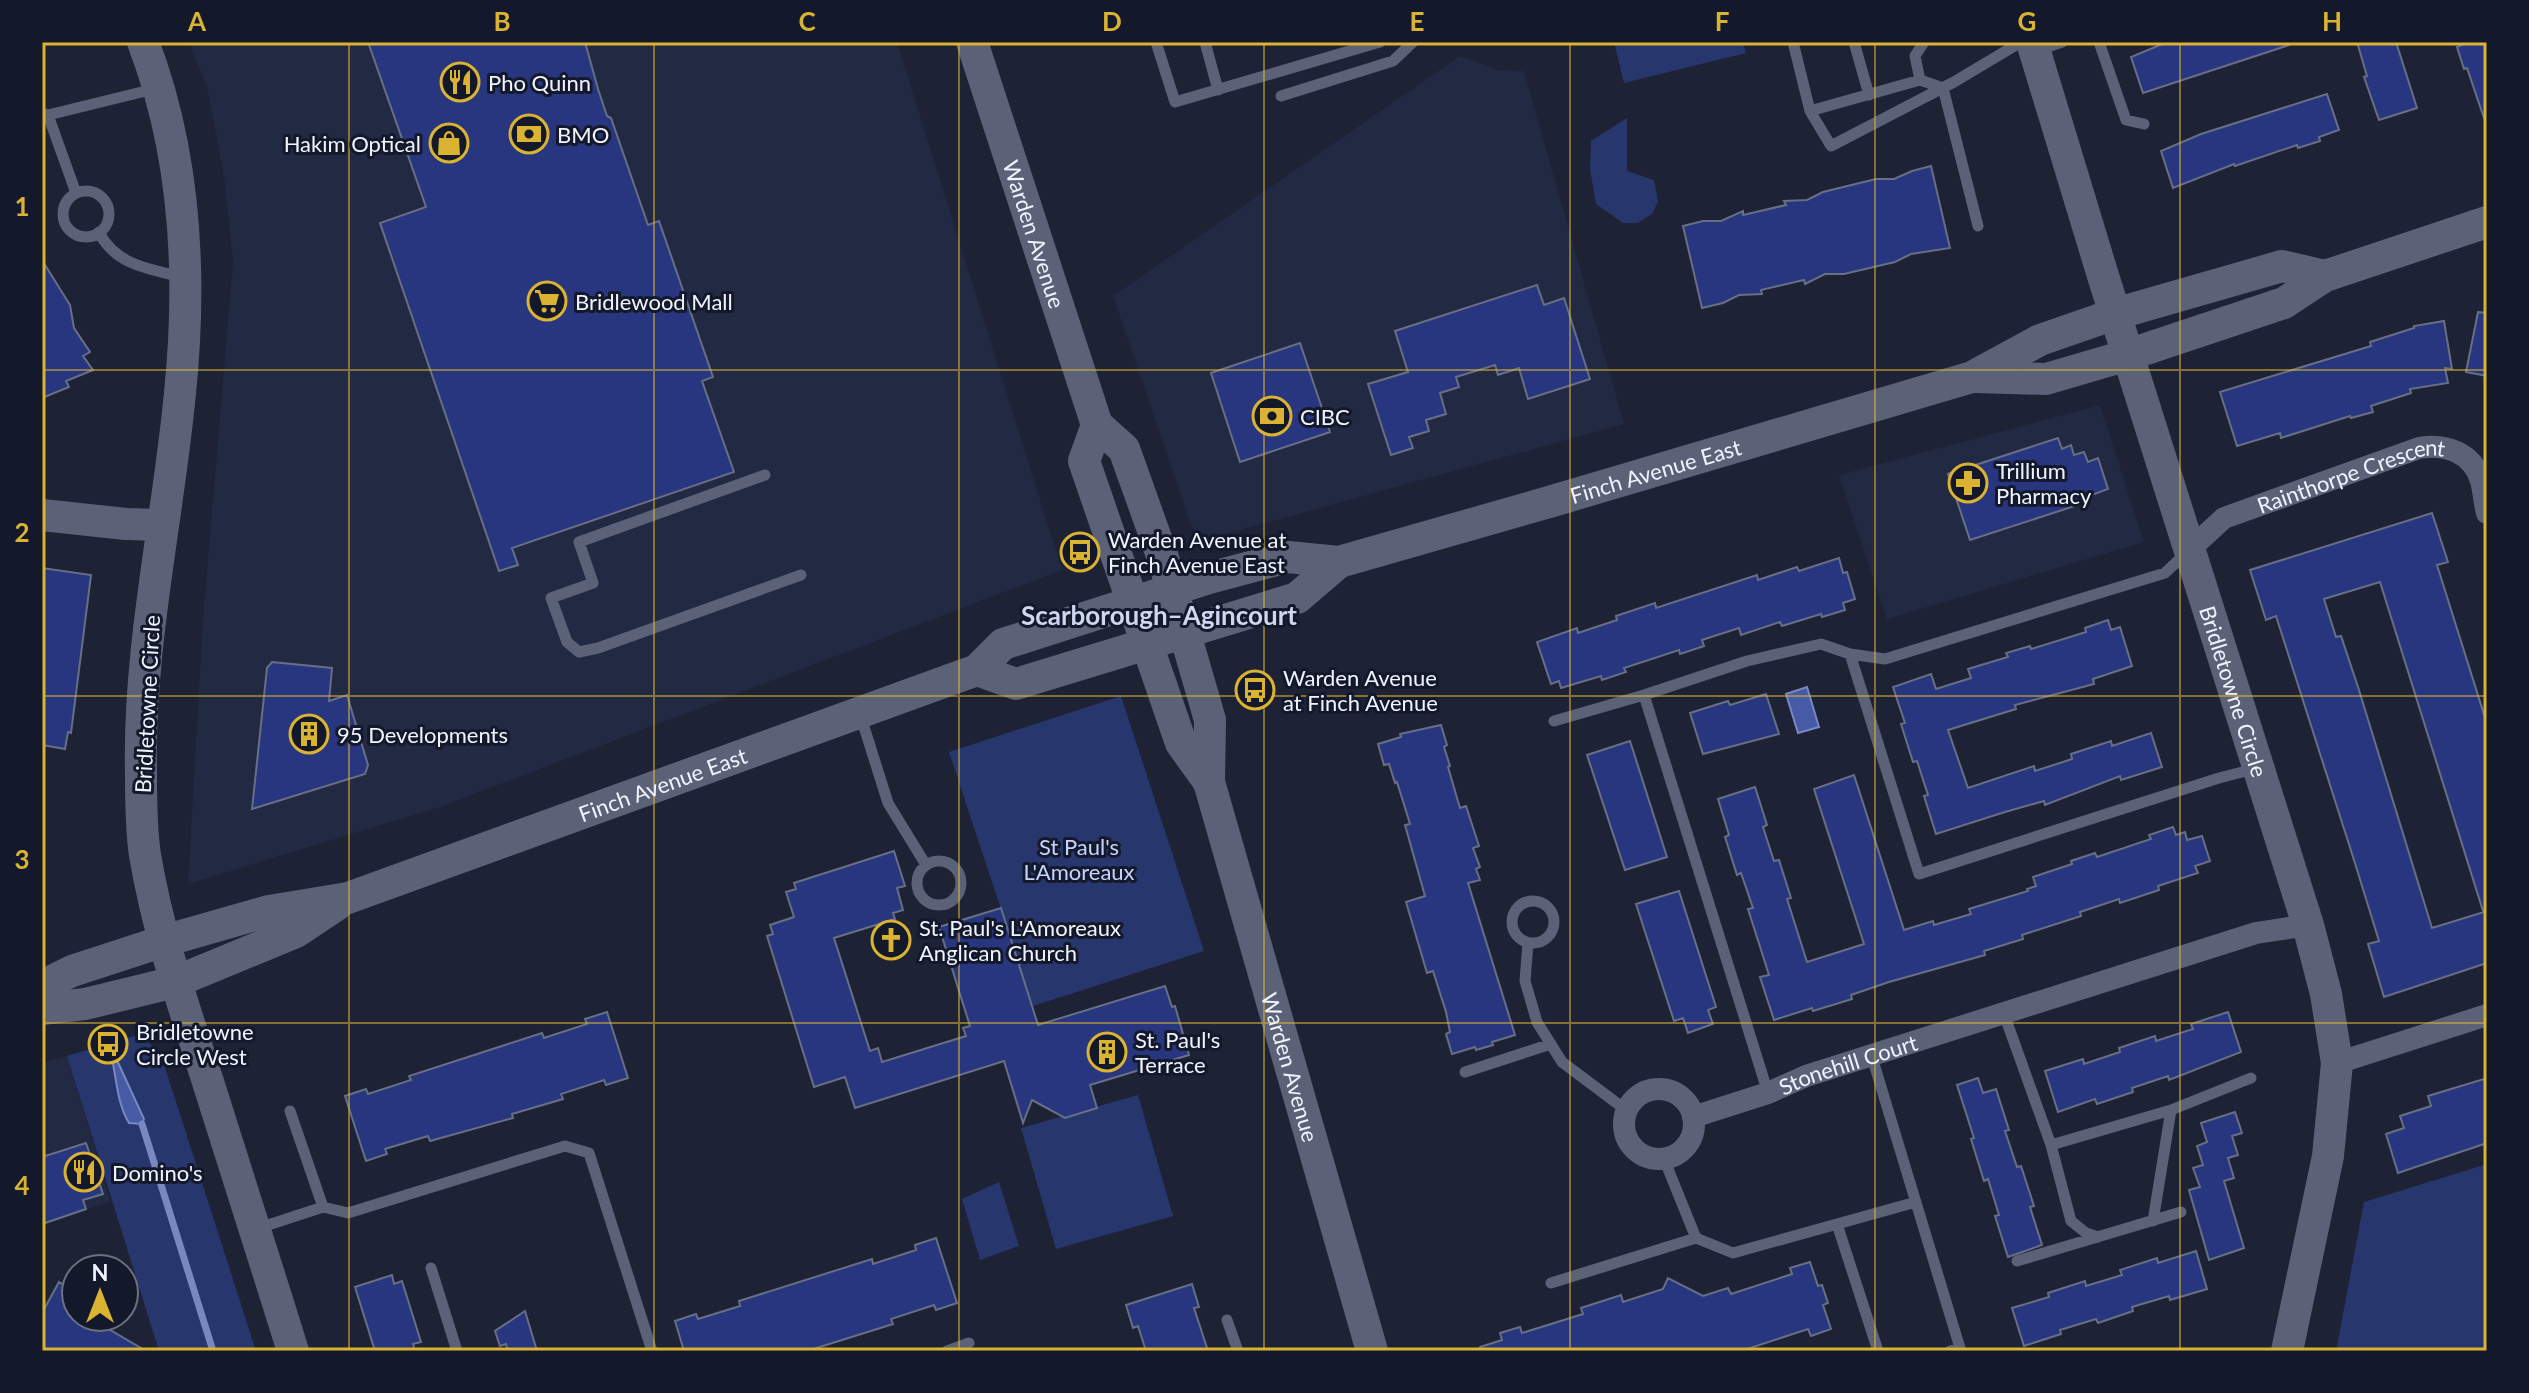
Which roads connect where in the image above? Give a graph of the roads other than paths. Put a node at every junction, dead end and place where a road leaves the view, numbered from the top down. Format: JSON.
{"nodes":[{"id":1,"x":143,"y":42,"type":"edge"},
{"id":2,"x":972,"y":42,"type":"edge"},
{"id":3,"x":1156,"y":42,"type":"edge"},
{"id":4,"x":1205,"y":42,"type":"edge"},
{"id":5,"x":1380,"y":42,"type":"edge"},
{"id":6,"x":1413,"y":42,"type":"edge"},
{"id":7,"x":1793,"y":42,"type":"edge"},
{"id":8,"x":1854,"y":42,"type":"edge"},
{"id":9,"x":1924,"y":42,"type":"edge"},
{"id":10,"x":2099,"y":42,"type":"edge"},
{"id":11,"x":2037,"y":44,"type":"edge"},
{"id":12,"x":1920,"y":80,"type":"junction"},
{"id":13,"x":160,"y":87,"type":"junction"},
{"id":14,"x":1943,"y":88,"type":"junction"},
{"id":15,"x":1218,"y":90,"type":"junction"},
{"id":16,"x":1869,"y":95,"type":"junction"},
{"id":17,"x":1281,"y":96,"type":"dead end"},
{"id":18,"x":1810,"y":111,"type":"junction"},
{"id":19,"x":45,"y":114,"type":"edge"},
{"id":20,"x":2144,"y":124,"type":"dead end"},
{"id":21,"x":47,"y":133,"type":"edge"},
{"id":22,"x":76,"y":193,"type":"junction"},
{"id":23,"x":2487,"y":222,"type":"edge"},
{"id":24,"x":1978,"y":226,"type":"dead end"},
{"id":25,"x":99,"y":232,"type":"junction"},
{"id":26,"x":2325,"y":276,"type":"junction"},
{"id":27,"x":185,"y":278,"type":"junction"},
{"id":28,"x":2115,"y":314,"type":"junction"},
{"id":29,"x":2128,"y":355,"type":"junction"},
{"id":30,"x":1972,"y":377,"type":"junction"},
{"id":31,"x":1097,"y":425,"type":"junction"},
{"id":32,"x":765,"y":475,"type":"dead end"},
{"id":33,"x":2487,"y":513,"type":"edge"},
{"id":34,"x":42,"y":515,"type":"edge"},
{"id":35,"x":161,"y":525,"type":"junction"},
{"id":36,"x":2189,"y":550,"type":"junction"},
{"id":37,"x":1339,"y":562,"type":"junction"},
{"id":38,"x":801,"y":575,"type":"dead end"},
{"id":39,"x":1171,"y":590,"type":"junction"},
{"id":40,"x":1134,"y":601,"type":"junction"},
{"id":41,"x":1183,"y":632,"type":"junction"},
{"id":42,"x":1147,"y":642,"type":"junction"},
{"id":43,"x":1850,"y":654,"type":"junction"},
{"id":44,"x":977,"y":670,"type":"junction"},
{"id":45,"x":1644,"y":695,"type":"junction"},
{"id":46,"x":860,"y":713,"type":"junction"},
{"id":47,"x":1554,"y":721,"type":"dead end"},
{"id":48,"x":2258,"y":768,"type":"junction"},
{"id":49,"x":1209,"y":782,"type":"junction"},
{"id":50,"x":926,"y":865,"type":"junction"},
{"id":51,"x":348,"y":898,"type":"junction"},
{"id":52,"x":2308,"y":925,"type":"junction"},
{"id":53,"x":164,"y":941,"type":"junction"},
{"id":54,"x":1528,"y":943,"type":"dead end"},
{"id":55,"x":175,"y":982,"type":"junction"},
{"id":56,"x":42,"y":986,"type":"edge"},
{"id":57,"x":42,"y":1009,"type":"edge"},
{"id":58,"x":2004,"y":1014,"type":"junction"},
{"id":59,"x":2487,"y":1015,"type":"edge"},
{"id":60,"x":1551,"y":1044,"type":"junction"},
{"id":61,"x":1872,"y":1057,"type":"junction"},
{"id":62,"x":2337,"y":1063,"type":"junction"},
{"id":63,"x":1465,"y":1072,"type":"dead end"},
{"id":64,"x":2251,"y":1078,"type":"dead end"},
{"id":65,"x":1768,"y":1093,"type":"junction"},
{"id":66,"x":1626,"y":1110,"type":"junction"},
{"id":67,"x":2171,"y":1110,"type":"junction"},
{"id":68,"x":290,"y":1111,"type":"dead end"},
{"id":69,"x":1693,"y":1117,"type":"junction"},
{"id":70,"x":2051,"y":1145,"type":"junction"},
{"id":71,"x":1664,"y":1159,"type":"junction"},
{"id":72,"x":1916,"y":1202,"type":"junction"},
{"id":73,"x":323,"y":1207,"type":"junction"},
{"id":74,"x":2181,"y":1212,"type":"dead end"},
{"id":75,"x":2153,"y":1221,"type":"junction"},
{"id":76,"x":1837,"y":1224,"type":"junction"},
{"id":77,"x":254,"y":1229,"type":"junction"},
{"id":78,"x":2098,"y":1237,"type":"junction"},
{"id":79,"x":1696,"y":1238,"type":"junction"},
{"id":80,"x":2017,"y":1261,"type":"dead end"},
{"id":81,"x":431,"y":1268,"type":"dead end"},
{"id":82,"x":1551,"y":1283,"type":"dead end"},
{"id":83,"x":1227,"y":1320,"type":"dead end"},
{"id":84,"x":969,"y":1343,"type":"dead end"},
{"id":85,"x":293,"y":1351,"type":"edge"},
{"id":86,"x":457,"y":1351,"type":"edge"},
{"id":87,"x":652,"y":1351,"type":"edge"},
{"id":88,"x":947,"y":1351,"type":"edge"},
{"id":89,"x":1238,"y":1351,"type":"edge"},
{"id":90,"x":1372,"y":1351,"type":"edge"},
{"id":91,"x":1878,"y":1351,"type":"edge"},
{"id":92,"x":1950,"y":1351,"type":"edge"},
{"id":93,"x":2287,"y":1351,"type":"edge"}],
"edges":[{"from":1,"to":13,"type":"main road","name":"Bridletowne Circle"},
{"from":2,"to":31,"type":"main road","name":"Warden Avenue"},
{"from":3,"to":15,"type":"lane"},
{"from":4,"to":15,"type":"lane"},
{"from":5,"to":15,"type":"lane"},
{"from":6,"to":17,"type":"lane"},
{"from":7,"to":18,"type":"lane"},
{"from":8,"to":16,"type":"lane"},
{"from":9,"to":12,"type":"lane"},
{"from":10,"to":20,"type":"lane"},
{"from":11,"to":14,"type":"lane"},
{"from":11,"to":28,"type":"main road","name":"Bridletowne Circle"},
{"from":12,"to":14,"type":"lane"},
{"from":12,"to":16,"type":"lane"},
{"from":13,"to":19,"type":"lane"},
{"from":13,"to":27,"type":"main road","name":"Bridletowne Circle"},
{"from":14,"to":18,"type":"lane"},
{"from":14,"to":24,"type":"lane"},
{"from":16,"to":18,"type":"lane"},
{"from":19,"to":21,"type":"lane"},
{"from":21,"to":22,"type":"lane"},
{"from":22,"to":25,"type":"lane"},
{"from":22,"to":25,"type":"lane"},
{"from":23,"to":26,"type":"main road","name":"Finch Avenue East"},
{"from":25,"to":27,"type":"lane"},
{"from":26,"to":28,"type":"main road","name":"Finch Avenue East"},
{"from":26,"to":29,"type":"main road","name":"Finch Avenue East"},
{"from":27,"to":35,"type":"main road","name":"Bridletowne Circle"},
{"from":28,"to":29,"type":"main road","name":"Bridletowne Circle"},
{"from":28,"to":30,"type":"main road","name":"Finch Avenue East"},
{"from":29,"to":30,"type":"main road","name":"Finch Avenue East"},
{"from":29,"to":36,"type":"main road","name":"Bridletowne Circle"},
{"from":30,"to":37,"type":"main road","name":"Finch Avenue East"},
{"from":31,"to":39,"type":"main road","name":"Warden Avenue"},
{"from":31,"to":40,"type":"main road","name":"Warden Avenue"},
{"from":32,"to":38,"type":"lane"},
{"from":33,"to":36,"type":"street","name":"Rainthorpe Crescent"},
{"from":34,"to":35,"type":"main road"},
{"from":35,"to":53,"type":"main road","name":"Bridletowne Circle"},
{"from":36,"to":43,"type":"lane"},
{"from":36,"to":48,"type":"main road","name":"Bridletowne Circle"},
{"from":37,"to":39,"type":"main road","name":"Finch Avenue East"},
{"from":37,"to":41,"type":"main road","name":"Finch Avenue East"},
{"from":39,"to":40,"type":"main road","name":"Finch Avenue East"},
{"from":39,"to":41,"type":"main road","name":"Warden Avenue"},
{"from":40,"to":42,"type":"main road","name":"Warden Avenue"},
{"from":40,"to":44,"type":"main road","name":"Finch Avenue East"},
{"from":41,"to":42,"type":"main road","name":"Finch Avenue East"},
{"from":41,"to":49,"type":"main road","name":"Warden Avenue"},
{"from":42,"to":44,"type":"main road","name":"Finch Avenue East"},
{"from":42,"to":49,"type":"main road","name":"Warden Avenue"},
{"from":43,"to":45,"type":"lane"},
{"from":43,"to":48,"type":"lane"},
{"from":44,"to":46,"type":"main road","name":"Finch Avenue East"},
{"from":45,"to":47,"type":"lane"},
{"from":45,"to":65,"type":"lane"},
{"from":46,"to":50,"type":"lane"},
{"from":46,"to":51,"type":"main road","name":"Finch Avenue East"},
{"from":48,"to":52,"type":"main road","name":"Bridletowne Circle"},
{"from":49,"to":90,"type":"main road","name":"Warden Avenue"},
{"from":50,"to":50,"type":"lane"},
{"from":51,"to":53,"type":"main road","name":"Finch Avenue East"},
{"from":51,"to":55,"type":"main road","name":"Finch Avenue East"},
{"from":52,"to":58,"type":"street","name":"Stonehill Court"},
{"from":52,"to":62,"type":"main road","name":"Bridletowne Circle"},
{"from":53,"to":55,"type":"main road","name":"Bridletowne Circle"},
{"from":53,"to":56,"type":"main road","name":"Finch Avenue East"},
{"from":54,"to":60,"type":"lane"},
{"from":55,"to":57,"type":"main road","name":"Finch Avenue East"},
{"from":55,"to":77,"type":"main road","name":"Bridletowne Circle"},
{"from":58,"to":61,"type":"street","name":"Stonehill Court"},
{"from":58,"to":70,"type":"lane"},
{"from":59,"to":62,"type":"street"},
{"from":60,"to":63,"type":"lane"},
{"from":60,"to":66,"type":"lane"},
{"from":61,"to":65,"type":"street","name":"Stonehill Court"},
{"from":61,"to":72,"type":"lane"},
{"from":62,"to":93,"type":"main road","name":"Bridletowne Circle"},
{"from":64,"to":67,"type":"lane"},
{"from":65,"to":69,"type":"street","name":"Stonehill Court"},
{"from":66,"to":69,"type":"street"},
{"from":66,"to":71,"type":"street"},
{"from":67,"to":70,"type":"lane"},
{"from":67,"to":75,"type":"lane"},
{"from":68,"to":73,"type":"lane"},
{"from":69,"to":71,"type":"street"},
{"from":70,"to":78,"type":"lane"},
{"from":71,"to":79,"type":"lane"},
{"from":72,"to":76,"type":"lane"},
{"from":72,"to":92,"type":"lane"},
{"from":73,"to":77,"type":"lane"},
{"from":73,"to":87,"type":"lane"},
{"from":74,"to":75,"type":"lane"},
{"from":75,"to":78,"type":"lane"},
{"from":76,"to":79,"type":"lane"},
{"from":76,"to":91,"type":"lane"},
{"from":77,"to":85,"type":"main road","name":"Bridletowne Circle"},
{"from":78,"to":80,"type":"lane"},
{"from":79,"to":82,"type":"lane"},
{"from":81,"to":86,"type":"lane"},
{"from":83,"to":89,"type":"lane"},
{"from":84,"to":88,"type":"lane"}]}
